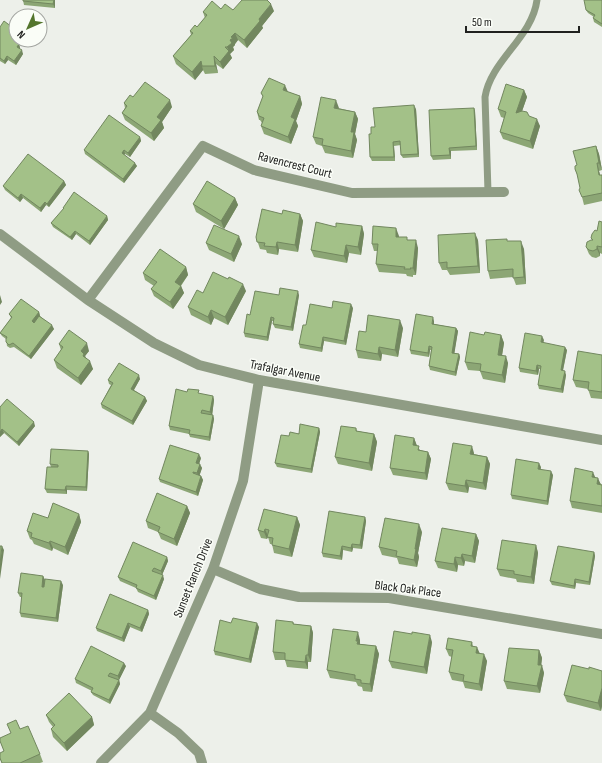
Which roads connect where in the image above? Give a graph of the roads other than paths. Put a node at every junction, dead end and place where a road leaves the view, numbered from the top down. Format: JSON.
{"nodes":[{"id":1,"x":537,"y":0,"type":"edge"},
{"id":2,"x":488,"y":192,"type":"junction"},
{"id":3,"x":504,"y":192,"type":"dead end"},
{"id":4,"x":0,"y":234,"type":"edge"},
{"id":5,"x":88,"y":300,"type":"junction"},
{"id":6,"x":260,"y":380,"type":"junction"},
{"id":7,"x":602,"y":440,"type":"edge"},
{"id":8,"x":213,"y":569,"type":"junction"},
{"id":9,"x":602,"y":634,"type":"edge"},
{"id":10,"x":150,"y":713,"type":"junction"},
{"id":11,"x":101,"y":763,"type":"edge"},
{"id":12,"x":202,"y":763,"type":"edge"}],
"edges":[{"from":1,"to":2,"type":"lane"},
{"from":2,"to":3,"type":"street","name":"Ravencrest Court"},
{"from":2,"to":5,"type":"street","name":"Ravencrest Court"},
{"from":4,"to":5,"type":"street","name":"Trafalgar Avenue"},
{"from":5,"to":6,"type":"street","name":"Trafalgar Avenue"},
{"from":6,"to":7,"type":"street","name":"Trafalgar Avenue"},
{"from":6,"to":8,"type":"street","name":"Sunset Ranch Drive"},
{"from":8,"to":9,"type":"street","name":"Black Oak Place"},
{"from":8,"to":10,"type":"street","name":"Sunset Ranch Drive"},
{"from":10,"to":11,"type":"street","name":"Sunset Ranch Drive"},
{"from":10,"to":12,"type":"street"}]}
